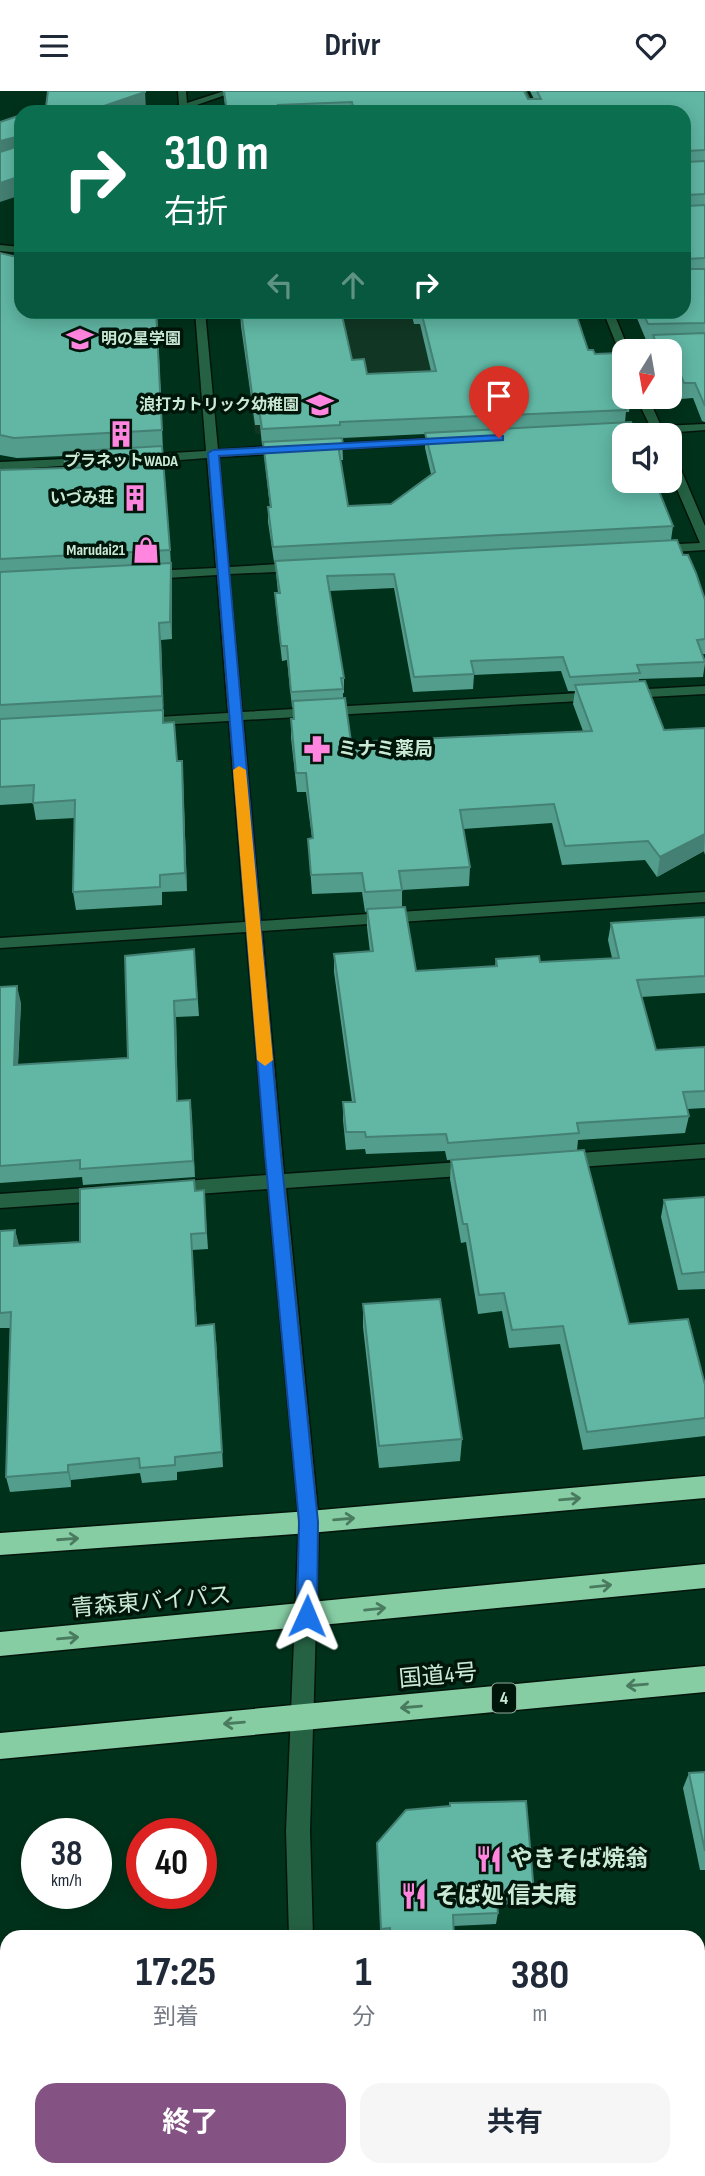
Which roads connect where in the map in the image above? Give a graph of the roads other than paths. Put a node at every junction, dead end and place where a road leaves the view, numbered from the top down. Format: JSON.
{"nodes":[{"id":1,"x":233,"y":91,"type":"edge"},
{"id":2,"x":197,"y":105,"type":"edge"},
{"id":3,"x":201,"y":319,"type":"edge"},
{"id":4,"x":611,"y":319,"type":"edge"},
{"id":5,"x":619,"y":339,"type":"edge"},
{"id":6,"x":705,"y":343,"type":"edge"},
{"id":7,"x":682,"y":345,"type":"edge"},
{"id":8,"x":705,"y":427,"type":"edge"},
{"id":9,"x":682,"y":430,"type":"edge"},
{"id":10,"x":605,"y":432,"type":"edge"},
{"id":11,"x":612,"y":432,"type":"edge"},
{"id":12,"x":453,"y":440,"type":"edge"},
{"id":13,"x":315,"y":447,"type":"edge"},
{"id":14,"x":301,"y":448,"type":"edge"},
{"id":15,"x":213,"y":453,"type":"junction"},
{"id":16,"x":120,"y":460,"type":"edge"},
{"id":17,"x":93,"y":461,"type":"edge"},
{"id":18,"x":0,"y":466,"type":"edge"},
{"id":19,"x":682,"y":486,"type":"edge"},
{"id":20,"x":705,"y":541,"type":"edge"},
{"id":21,"x":705,"y":546,"type":"edge"},
{"id":22,"x":641,"y":550,"type":"edge"},
{"id":23,"x":310,"y":566,"type":"edge"},
{"id":24,"x":223,"y":571,"type":"junction"},
{"id":25,"x":142,"y":575,"type":"edge"},
{"id":26,"x":705,"y":690,"type":"edge"},
{"id":27,"x":235,"y":716,"type":"junction"},
{"id":28,"x":119,"y":723,"type":"edge"},
{"id":29,"x":705,"y":897,"type":"edge"},
{"id":30,"x":253,"y":926,"type":"junction"},
{"id":31,"x":0,"y":943,"type":"edge"},
{"id":32,"x":705,"y":1151,"type":"edge"},
{"id":33,"x":553,"y":1162,"type":"edge"},
{"id":34,"x":498,"y":1166,"type":"edge"},
{"id":35,"x":276,"y":1182,"type":"junction"},
{"id":36,"x":150,"y":1191,"type":"edge"},
{"id":37,"x":123,"y":1193,"type":"edge"},
{"id":38,"x":0,"y":1201,"type":"edge"},
{"id":39,"x":705,"y":1487,"type":"edge"},
{"id":40,"x":309,"y":1522,"type":"junction"},
{"id":41,"x":0,"y":1544,"type":"edge"},
{"id":42,"x":705,"y":1576,"type":"edge"},
{"id":43,"x":307,"y":1616,"type":"junction"},
{"id":44,"x":0,"y":1644,"type":"edge"},
{"id":45,"x":705,"y":1679,"type":"edge"},
{"id":46,"x":302,"y":1717,"type":"junction"},
{"id":47,"x":0,"y":1746,"type":"edge"},
{"id":48,"x":301,"y":1930,"type":"edge"}],
"edges":[{"from":1,"to":2,"type":"street"},
{"from":3,"to":15,"type":"street"},
{"from":4,"to":5,"type":"street"},
{"from":6,"to":7,"type":"street"},
{"from":8,"to":9,"type":"street"},
{"from":10,"to":11,"type":"street"},
{"from":12,"to":13,"type":"street"},
{"from":14,"to":15,"type":"street"},
{"from":15,"to":16,"type":"street"},
{"from":15,"to":24,"type":"street"},
{"from":17,"to":18,"type":"street"},
{"from":19,"to":20,"type":"street"},
{"from":21,"to":22,"type":"street"},
{"from":23,"to":24,"type":"street"},
{"from":24,"to":25,"type":"street"},
{"from":24,"to":27,"type":"street"},
{"from":26,"to":27,"type":"street"},
{"from":27,"to":28,"type":"street"},
{"from":27,"to":30,"type":"street"},
{"from":29,"to":30,"type":"street"},
{"from":30,"to":31,"type":"street"},
{"from":30,"to":35,"type":"street"},
{"from":32,"to":33,"type":"street"},
{"from":34,"to":35,"type":"street"},
{"from":35,"to":36,"type":"street"},
{"from":35,"to":40,"type":"street"},
{"from":37,"to":38,"type":"street"},
{"from":40,"to":39,"type":"highway","one_way":true},
{"from":41,"to":40,"type":"highway","one_way":true},
{"from":40,"to":43,"type":"street"},
{"from":43,"to":42,"type":"highway","one_way":true},
{"from":44,"to":43,"type":"highway","name":"青森東バイパス","one_way":true},
{"from":43,"to":46,"type":"street"},
{"from":45,"to":46,"type":"highway","name":"国道4号","number":"4","one_way":true},
{"from":46,"to":47,"type":"highway","number":"4","one_way":true},
{"from":46,"to":48,"type":"street"}]}
